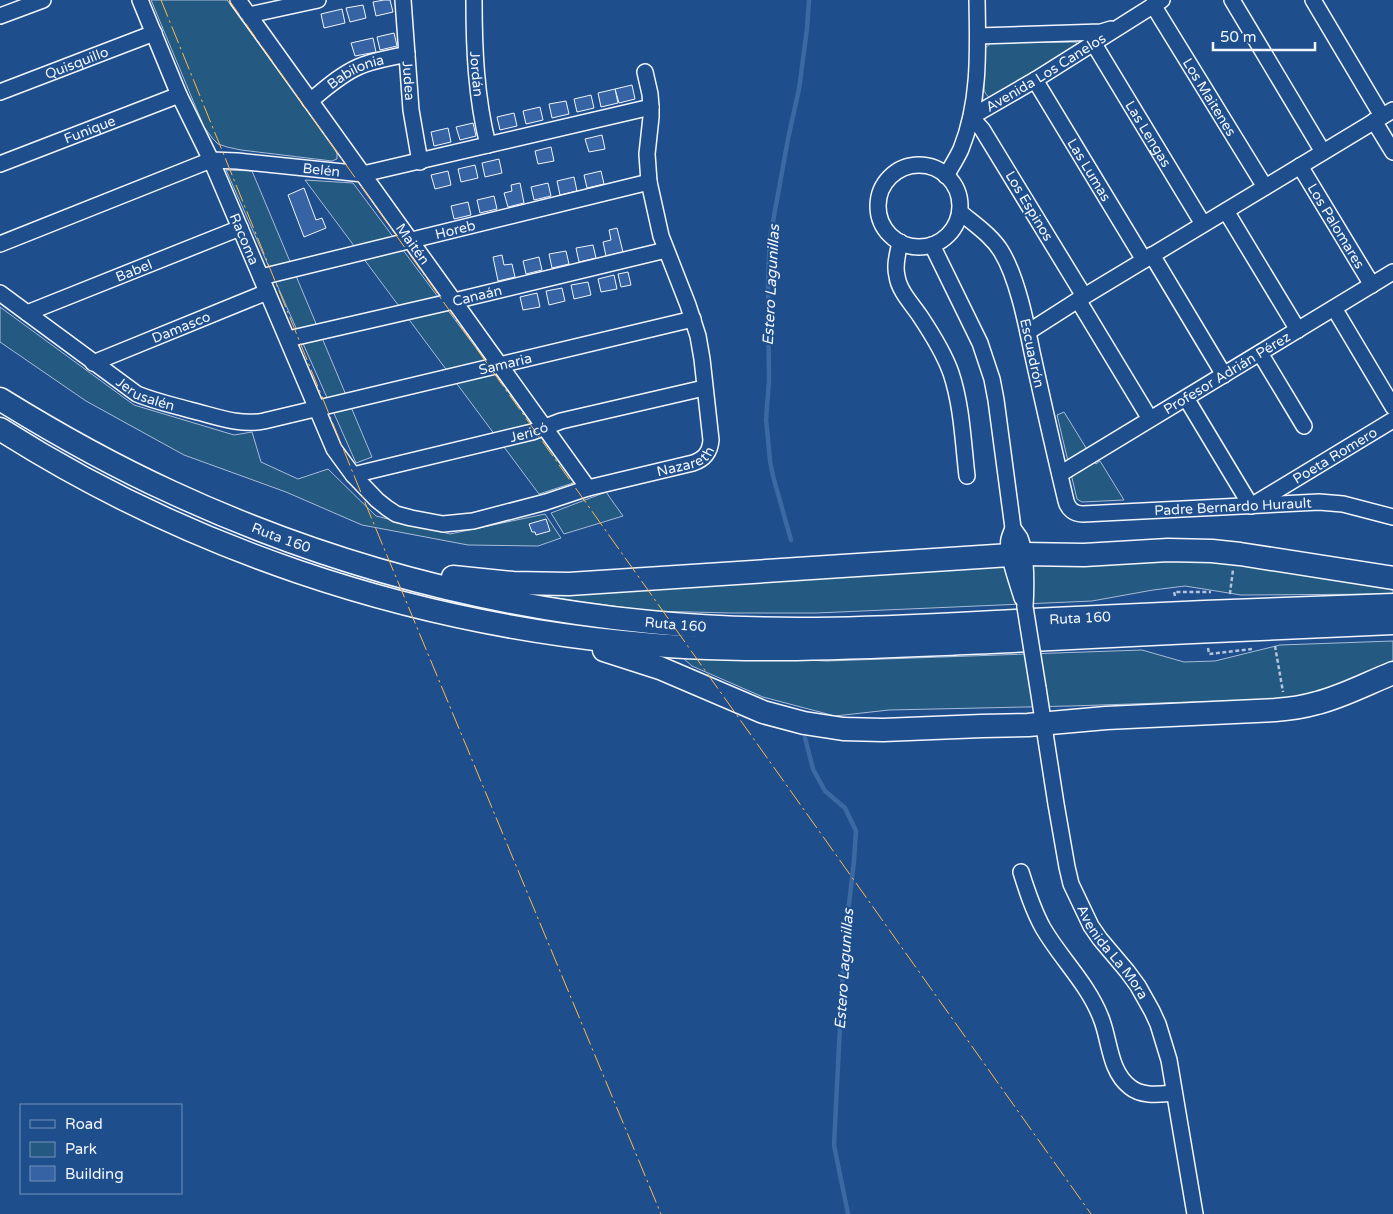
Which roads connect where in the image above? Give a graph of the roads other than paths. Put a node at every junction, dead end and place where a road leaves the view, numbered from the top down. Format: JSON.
{"nodes":[{"id":1,"x":42,"y":0,"type":"edge"},
{"id":2,"x":140,"y":0,"type":"edge"},
{"id":3,"x":238,"y":0,"type":"edge"},
{"id":4,"x":318,"y":0,"type":"edge"},
{"id":5,"x":403,"y":0,"type":"edge"},
{"id":6,"x":474,"y":0,"type":"edge"},
{"id":7,"x":977,"y":0,"type":"edge"},
{"id":8,"x":1232,"y":0,"type":"edge"},
{"id":9,"x":1313,"y":0,"type":"edge"},
{"id":10,"x":1157,"y":3,"type":"edge"},
{"id":11,"x":0,"y":16,"type":"edge"},
{"id":12,"x":249,"y":16,"type":"junction"},
{"id":13,"x":1119,"y":26,"type":"junction"},
{"id":14,"x":154,"y":34,"type":"junction"},
{"id":15,"x":978,"y":36,"type":"junction"},
{"id":16,"x":1094,"y":44,"type":"junction"},
{"id":17,"x":407,"y":54,"type":"junction"},
{"id":18,"x":645,"y":72,"type":"dead end"},
{"id":19,"x":1035,"y":80,"type":"junction"},
{"id":20,"x":0,"y":92,"type":"edge"},
{"id":21,"x":179,"y":95,"type":"junction"},
{"id":22,"x":310,"y":101,"type":"junction"},
{"id":23,"x":651,"y":107,"type":"junction"},
{"id":24,"x":1383,"y":115,"type":"edge"},
{"id":25,"x":971,"y":117,"type":"junction"},
{"id":26,"x":488,"y":146,"type":"junction"},
{"id":27,"x":1323,"y":152,"type":"junction"},
{"id":28,"x":1393,"y":152,"type":"edge"},
{"id":29,"x":211,"y":160,"type":"junction"},
{"id":30,"x":420,"y":162,"type":"junction"},
{"id":31,"x":0,"y":164,"type":"edge"},
{"id":32,"x":1300,"y":166,"type":"junction"},
{"id":33,"x":363,"y":174,"type":"junction"},
{"id":34,"x":946,"y":176,"type":"junction"},
{"id":35,"x":649,"y":182,"type":"junction"},
{"id":36,"x":1265,"y":187,"type":"junction"},
{"id":37,"x":1226,"y":211,"type":"junction"},
{"id":38,"x":960,"y":212,"type":"junction"},
{"id":39,"x":1203,"y":224,"type":"junction"},
{"id":40,"x":240,"y":228,"type":"junction"},
{"id":41,"x":410,"y":240,"type":"junction"},
{"id":42,"x":900,"y":242,"type":"junction"},
{"id":43,"x":0,"y":244,"type":"edge"},
{"id":44,"x":932,"y":245,"type":"junction"},
{"id":45,"x":666,"y":250,"type":"junction"},
{"id":46,"x":1148,"y":258,"type":"junction"},
{"id":47,"x":1393,"y":272,"type":"edge"},
{"id":48,"x":261,"y":277,"type":"junction"},
{"id":49,"x":1372,"y":285,"type":"junction"},
{"id":50,"x":267,"y":292,"type":"junction"},
{"id":51,"x":0,"y":293,"type":"edge"},
{"id":52,"x":1081,"y":298,"type":"junction"},
{"id":53,"x":454,"y":301,"type":"junction"},
{"id":54,"x":1334,"y":308,"type":"junction"},
{"id":55,"x":27,"y":313,"type":"junction"},
{"id":56,"x":694,"y":319,"type":"junction"},
{"id":57,"x":1298,"y":330,"type":"junction"},
{"id":58,"x":1028,"y":332,"type":"junction"},
{"id":59,"x":288,"y":339,"type":"junction"},
{"id":60,"x":1260,"y":353,"type":"junction"},
{"id":61,"x":93,"y":363,"type":"junction"},
{"id":62,"x":500,"y":365,"type":"junction"},
{"id":63,"x":1224,"y":375,"type":"junction"},
{"id":64,"x":704,"y":388,"type":"junction"},
{"id":65,"x":1186,"y":398,"type":"junction"},
{"id":66,"x":0,"y":399,"type":"edge"},
{"id":67,"x":317,"y":407,"type":"junction"},
{"id":68,"x":1393,"y":407,"type":"edge"},
{"id":69,"x":1150,"y":419,"type":"junction"},
{"id":70,"x":1393,"y":420,"type":"edge"},
{"id":71,"x":1304,"y":426,"type":"dead end"},
{"id":72,"x":544,"y":427,"type":"junction"},
{"id":73,"x":0,"y":430,"type":"edge"},
{"id":74,"x":1060,"y":474,"type":"junction"},
{"id":75,"x":353,"y":475,"type":"junction"},
{"id":76,"x":967,"y":476,"type":"dead end"},
{"id":77,"x":588,"y":488,"type":"junction"},
{"id":78,"x":1250,"y":506,"type":"junction"},
{"id":79,"x":1072,"y":511,"type":"joint"},
{"id":80,"x":1393,"y":517,"type":"edge"},
{"id":81,"x":1016,"y":554,"type":"junction"},
{"id":82,"x":344,"y":559,"type":"junction"},
{"id":83,"x":1393,"y":578,"type":"edge"},
{"id":84,"x":1393,"y":605,"type":"edge"},
{"id":85,"x":1393,"y":623,"type":"edge"},
{"id":86,"x":531,"y":630,"type":"junction"},
{"id":87,"x":1393,"y":673,"type":"edge"},
{"id":88,"x":1043,"y":724,"type":"junction"},
{"id":89,"x":1020,"y":872,"type":"dead end"},
{"id":90,"x":1174,"y":1092,"type":"junction"},
{"id":91,"x":1195,"y":1214,"type":"edge"}],
"edges":[{"from":1,"to":11,"type":"street"},
{"from":2,"to":14,"type":"street","name":"Racoma"},
{"from":3,"to":12,"type":"street","name":"Maitén"},
{"from":4,"to":12,"type":"street"},
{"from":5,"to":17,"type":"street","name":"Judea"},
{"from":6,"to":26,"type":"street","name":"Jordán"},
{"from":7,"to":15,"type":"street"},
{"from":8,"to":27,"type":"street"},
{"from":9,"to":24,"type":"street"},
{"from":10,"to":13,"type":"street","name":"Avenida Los Canelos"},
{"from":10,"to":36,"type":"street","name":"Los Maitenes"},
{"from":12,"to":22,"type":"street","name":"Maitén"},
{"from":13,"to":15,"type":"street","name":"Avenida Los Canelos"},
{"from":13,"to":16,"type":"street","name":"Avenida Los Canelos"},
{"from":14,"to":20,"type":"street","name":"Quisquillo"},
{"from":14,"to":21,"type":"street","name":"Racoma"},
{"from":15,"to":25,"type":"street"},
{"from":16,"to":19,"type":"street","name":"Avenida Los Canelos"},
{"from":16,"to":39,"type":"street","name":"Las Lengas"},
{"from":17,"to":22,"type":"street","name":"Babilonia"},
{"from":17,"to":30,"type":"street","name":"Judea"},
{"from":18,"to":23,"type":"street","name":"Nazareth"},
{"from":19,"to":25,"type":"street","name":"Avenida Los Canelos"},
{"from":19,"to":46,"type":"street","name":"Las Lumas"},
{"from":21,"to":29,"type":"street","name":"Racoma"},
{"from":21,"to":31,"type":"street","name":"Funique"},
{"from":22,"to":33,"type":"street","name":"Maitén"},
{"from":23,"to":26,"type":"street","name":"Belén"},
{"from":23,"to":35,"type":"street","name":"Nazareth"},
{"from":24,"to":27,"type":"street"},
{"from":24,"to":28,"type":"street"},
{"from":25,"to":34,"type":"street"},
{"from":25,"to":52,"type":"street","name":"Los Espinos"},
{"from":26,"to":30,"type":"street","name":"Belén"},
{"from":27,"to":32,"type":"street"},
{"from":29,"to":33,"type":"street","name":"Belén"},
{"from":29,"to":40,"type":"street","name":"Racoma"},
{"from":29,"to":43,"type":"street","name":"Belén"},
{"from":30,"to":33,"type":"street","name":"Belén"},
{"from":32,"to":36,"type":"street"},
{"from":32,"to":49,"type":"street","name":"Los Palomares"},
{"from":33,"to":41,"type":"street","name":"Maitén"},
{"from":34,"to":38,"type":"street"},
{"from":34,"to":42,"type":"street"},
{"from":35,"to":41,"type":"street","name":"Horeb"},
{"from":35,"to":45,"type":"street","name":"Nazareth"},
{"from":36,"to":37,"type":"street"},
{"from":37,"to":39,"type":"street"},
{"from":37,"to":57,"type":"street"},
{"from":38,"to":44,"type":"street"},
{"from":38,"to":58,"type":"street","name":"Escuadrón"},
{"from":39,"to":46,"type":"street"},
{"from":40,"to":48,"type":"street","name":"Racoma"},
{"from":40,"to":55,"type":"street","name":"Babel"},
{"from":41,"to":48,"type":"street","name":"Horeb"},
{"from":41,"to":53,"type":"street","name":"Maitén"},
{"from":42,"to":44,"type":"street"},
{"from":42,"to":76,"type":"street"},
{"from":44,"to":81,"type":"street"},
{"from":45,"to":53,"type":"street","name":"Canaán"},
{"from":45,"to":56,"type":"street","name":"Nazareth"},
{"from":46,"to":52,"type":"street"},
{"from":46,"to":63,"type":"street"},
{"from":47,"to":49,"type":"street","name":"Profesor Adrián Pérez"},
{"from":48,"to":50,"type":"street","name":"Racoma"},
{"from":49,"to":54,"type":"street","name":"Profesor Adrián Pérez"},
{"from":50,"to":59,"type":"street","name":"Racoma"},
{"from":50,"to":61,"type":"street","name":"Damasco"},
{"from":51,"to":55,"type":"street","name":"Jerusalén"},
{"from":52,"to":58,"type":"street"},
{"from":52,"to":69,"type":"street"},
{"from":53,"to":59,"type":"street","name":"Canaán"},
{"from":53,"to":62,"type":"street","name":"Maitén"},
{"from":54,"to":57,"type":"street","name":"Profesor Adrián Pérez"},
{"from":54,"to":68,"type":"street"},
{"from":55,"to":61,"type":"street","name":"Jerusalén"},
{"from":56,"to":62,"type":"street","name":"Samaria"},
{"from":56,"to":64,"type":"street","name":"Nazareth"},
{"from":57,"to":60,"type":"street","name":"Profesor Adrián Pérez"},
{"from":58,"to":74,"type":"street","name":"Escuadrón"},
{"from":59,"to":67,"type":"street","name":"Racoma"},
{"from":60,"to":63,"type":"street","name":"Profesor Adrián Pérez"},
{"from":60,"to":71,"type":"street"},
{"from":61,"to":67,"type":"street","name":"Jerusalén"},
{"from":62,"to":67,"type":"street","name":"Samaria"},
{"from":62,"to":72,"type":"street","name":"Maitén"},
{"from":63,"to":65,"type":"street","name":"Profesor Adrián Pérez"},
{"from":64,"to":72,"type":"street","name":"Jericó"},
{"from":64,"to":77,"type":"street","name":"Nazareth"},
{"from":65,"to":69,"type":"street","name":"Profesor Adrián Pérez"},
{"from":65,"to":78,"type":"street"},
{"from":66,"to":82,"type":"highway","name":"Ruta 160"},
{"from":67,"to":75,"type":"street","name":"Racoma"},
{"from":69,"to":74,"type":"street","name":"Profesor Adrián Pérez"},
{"from":70,"to":78,"type":"street","name":"Poeta Romero"},
{"from":72,"to":75,"type":"street","name":"Jericó"},
{"from":72,"to":77,"type":"street","name":"Maitén"},
{"from":73,"to":86,"type":"highway","name":"Ruta 160"},
{"from":74,"to":79,"type":"street","name":"Escuadrón"},
{"from":75,"to":77,"type":"street","name":"Nazareth"},
{"from":78,"to":79,"type":"street","name":"Padre Bernardo Hurault"},
{"from":78,"to":80,"type":"street","name":"Padre Bernardo Hurault"},
{"from":81,"to":82,"type":"highway"},
{"from":81,"to":83,"type":"highway"},
{"from":81,"to":88,"type":"street","name":"Avenida La Mora","bridge":true},
{"from":82,"to":84,"type":"highway","name":"Ruta 160"},
{"from":85,"to":86,"type":"highway","name":"Ruta 160"},
{"from":86,"to":88,"type":"highway"},
{"from":87,"to":88,"type":"highway"},
{"from":88,"to":90,"type":"street","name":"Avenida La Mora"},
{"from":89,"to":90,"type":"street"},
{"from":90,"to":91,"type":"street","name":"Avenida La Mora"}]}
